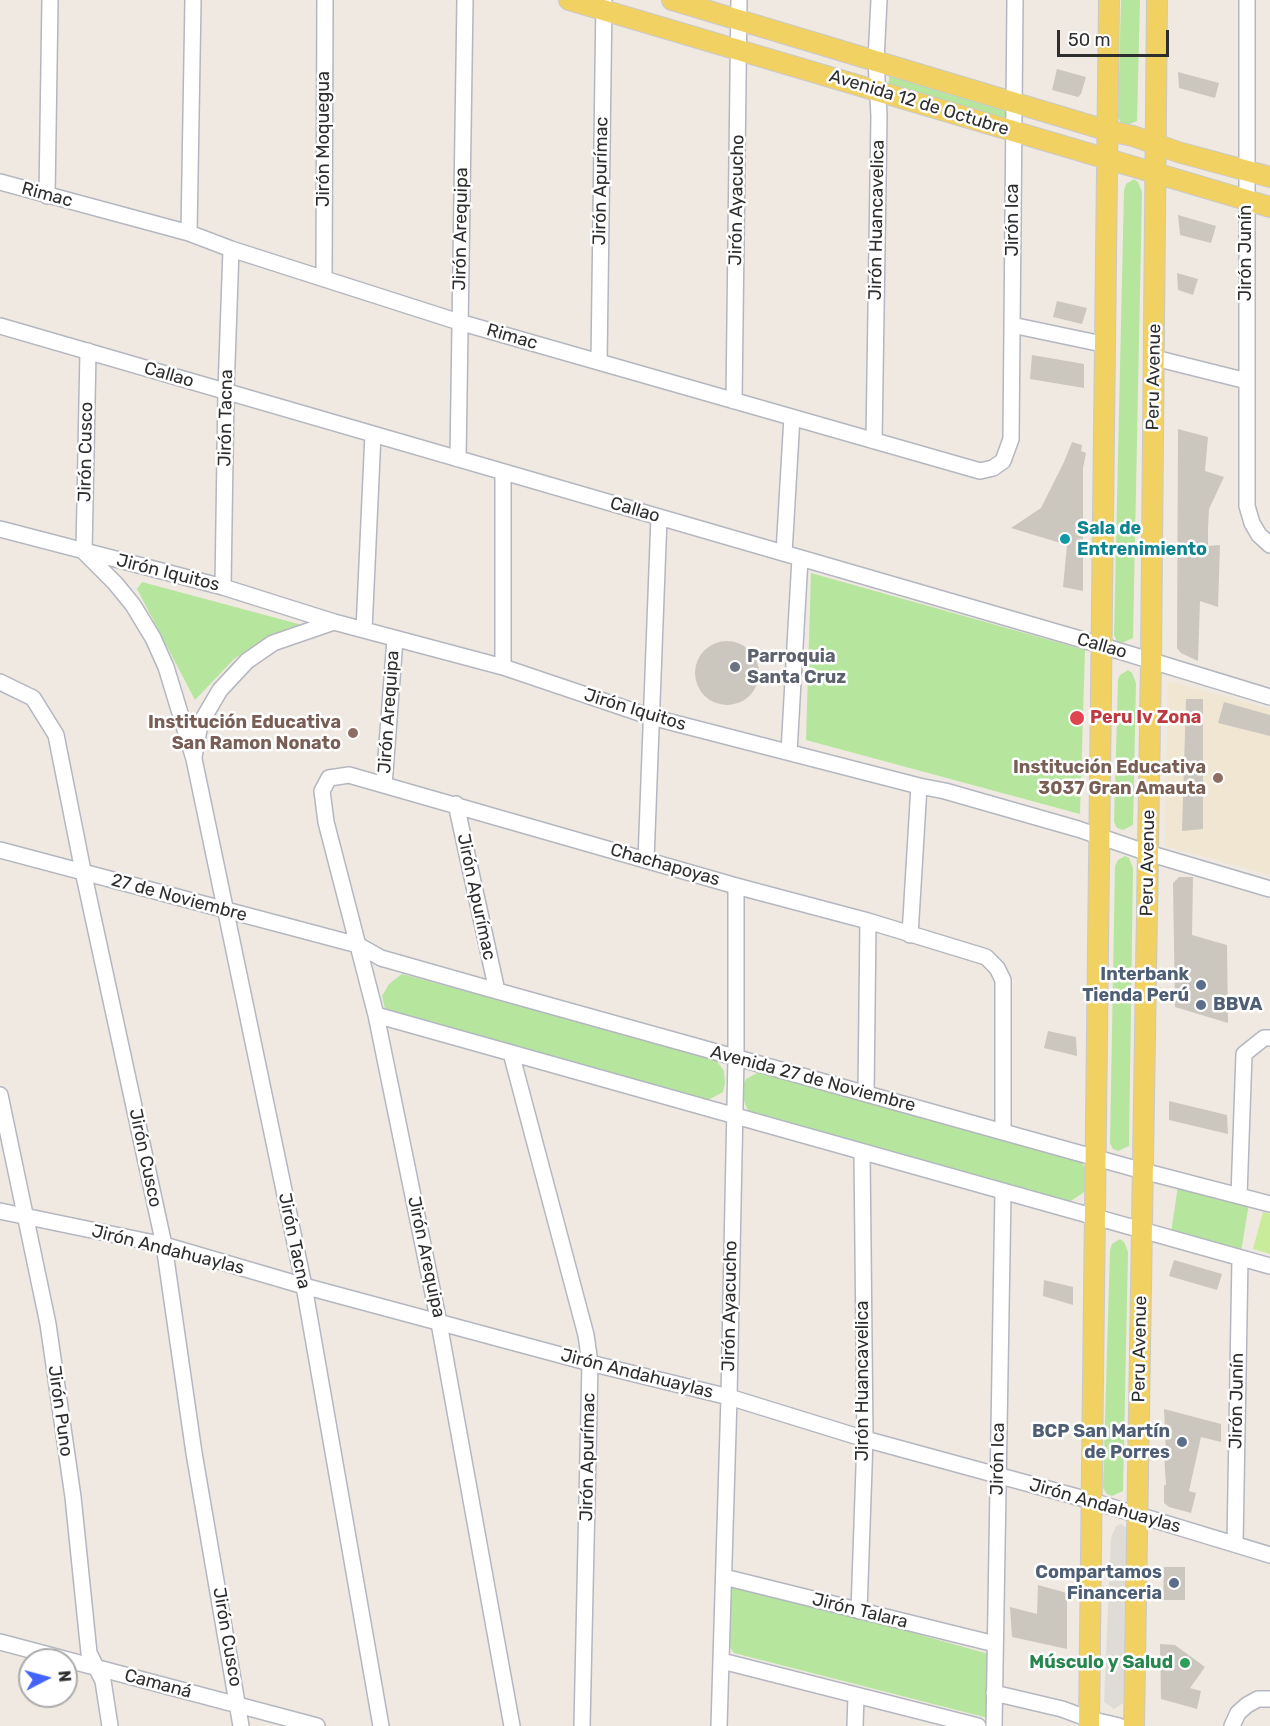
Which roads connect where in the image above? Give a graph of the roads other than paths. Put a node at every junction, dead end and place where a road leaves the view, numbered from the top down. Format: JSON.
{"nodes":[{"id":1,"x":50,"y":0,"type":"edge"},
{"id":2,"x":193,"y":0,"type":"edge"},
{"id":3,"x":325,"y":0,"type":"edge"},
{"id":4,"x":465,"y":0,"type":"edge"},
{"id":5,"x":568,"y":0,"type":"edge"},
{"id":6,"x":672,"y":0,"type":"edge"},
{"id":7,"x":879,"y":0,"type":"edge"},
{"id":8,"x":1015,"y":0,"type":"edge"},
{"id":9,"x":1109,"y":0,"type":"edge"},
{"id":10,"x":1157,"y":0,"type":"edge"},
{"id":11,"x":1246,"y":0,"type":"edge"},
{"id":12,"x":604,"y":5,"type":"edge"},
{"id":13,"x":739,"y":10,"type":"edge"},
{"id":14,"x":738,"y":49,"type":"junction"},
{"id":15,"x":876,"y":60,"type":"junction"},
{"id":16,"x":878,"y":91,"type":"junction"},
{"id":17,"x":1014,"y":103,"type":"junction"},
{"id":18,"x":1109,"y":131,"type":"junction"},
{"id":19,"x":1014,"y":132,"type":"junction"},
{"id":20,"x":1156,"y":144,"type":"junction"},
{"id":21,"x":1109,"y":159,"type":"junction"},
{"id":22,"x":1247,"y":170,"type":"junction"},
{"id":23,"x":1156,"y":173,"type":"junction"},
{"id":24,"x":1270,"y":177,"type":"edge"},
{"id":25,"x":0,"y":182,"type":"edge"},
{"id":26,"x":47,"y":196,"type":"junction"},
{"id":27,"x":1246,"y":200,"type":"junction"},
{"id":28,"x":1270,"y":207,"type":"edge"},
{"id":29,"x":189,"y":233,"type":"junction"},
{"id":30,"x":231,"y":249,"type":"junction"},
{"id":31,"x":324,"y":278,"type":"junction"},
{"id":32,"x":459,"y":322,"type":"junction"},
{"id":33,"x":1012,"y":325,"type":"junction"},
{"id":34,"x":0,"y":326,"type":"edge"},
{"id":35,"x":1107,"y":345,"type":"junction"},
{"id":36,"x":88,"y":351,"type":"junction"},
{"id":37,"x":1155,"y":358,"type":"junction"},
{"id":38,"x":599,"y":362,"type":"junction"},
{"id":39,"x":1247,"y":381,"type":"junction"},
{"id":40,"x":226,"y":391,"type":"junction"},
{"id":41,"x":734,"y":401,"type":"junction"},
{"id":42,"x":792,"y":417,"type":"junction"},
{"id":43,"x":373,"y":434,"type":"junction"},
{"id":44,"x":1011,"y":439,"type":"joint"},
{"id":45,"x":874,"y":441,"type":"junction"},
{"id":46,"x":458,"y":459,"type":"junction"},
{"id":47,"x":503,"y":472,"type":"junction"},
{"id":48,"x":659,"y":517,"type":"junction"},
{"id":49,"x":0,"y":529,"type":"edge"},
{"id":50,"x":1270,"y":545,"type":"edge"},
{"id":51,"x":84,"y":552,"type":"junction"},
{"id":52,"x":784,"y":554,"type":"junction"},
{"id":53,"x":800,"y":558,"type":"junction"},
{"id":54,"x":223,"y":587,"type":"junction"},
{"id":55,"x":334,"y":622,"type":"junction"},
{"id":56,"x":364,"y":630,"type":"junction"},
{"id":57,"x":395,"y":639,"type":"junction"},
{"id":58,"x":1103,"y":647,"type":"junction"},
{"id":59,"x":1151,"y":660,"type":"junction"},
{"id":60,"x":503,"y":667,"type":"junction"},
{"id":61,"x":0,"y":682,"type":"edge"},
{"id":62,"x":1270,"y":697,"type":"edge"},
{"id":63,"x":651,"y":717,"type":"junction"},
{"id":64,"x":789,"y":752,"type":"junction"},
{"id":65,"x":194,"y":759,"type":"junction"},
{"id":66,"x":384,"y":785,"type":"junction"},
{"id":67,"x":919,"y":786,"type":"junction"},
{"id":68,"x":322,"y":791,"type":"joint"},
{"id":69,"x":456,"y":804,"type":"junction"},
{"id":70,"x":1100,"y":837,"type":"junction"},
{"id":71,"x":0,"y":850,"type":"edge"},
{"id":72,"x":1148,"y":853,"type":"junction"},
{"id":73,"x":646,"y":860,"type":"junction"},
{"id":74,"x":83,"y":871,"type":"junction"},
{"id":75,"x":736,"y":886,"type":"junction"},
{"id":76,"x":1270,"y":889,"type":"edge"},
{"id":77,"x":226,"y":911,"type":"junction"},
{"id":78,"x":868,"y":921,"type":"junction"},
{"id":79,"x":910,"y":935,"type":"junction"},
{"id":80,"x":358,"y":945,"type":"junction"},
{"id":81,"x":497,"y":991,"type":"junction"},
{"id":82,"x":376,"y":1016,"type":"junction"},
{"id":83,"x":1270,"y":1038,"type":"edge"},
{"id":84,"x":511,"y":1053,"type":"junction"},
{"id":85,"x":736,"y":1058,"type":"junction"},
{"id":86,"x":866,"y":1094,"type":"junction"},
{"id":87,"x":0,"y":1095,"type":"edge"},
{"id":88,"x":734,"y":1116,"type":"junction"},
{"id":89,"x":1003,"y":1131,"type":"junction"},
{"id":90,"x":862,"y":1152,"type":"junction"},
{"id":91,"x":1096,"y":1158,"type":"junction"},
{"id":92,"x":1143,"y":1171,"type":"junction"},
{"id":93,"x":1003,"y":1192,"type":"junction"},
{"id":94,"x":1239,"y":1196,"type":"junction"},
{"id":95,"x":1270,"y":1204,"type":"edge"},
{"id":96,"x":0,"y":1211,"type":"edge"},
{"id":97,"x":27,"y":1217,"type":"junction"},
{"id":98,"x":1095,"y":1219,"type":"junction"},
{"id":99,"x":1142,"y":1231,"type":"junction"},
{"id":100,"x":164,"y":1245,"type":"junction"},
{"id":101,"x":1240,"y":1258,"type":"junction"},
{"id":102,"x":1270,"y":1266,"type":"edge"},
{"id":103,"x":304,"y":1286,"type":"junction"},
{"id":104,"x":439,"y":1323,"type":"junction"},
{"id":105,"x":590,"y":1363,"type":"junction"},
{"id":106,"x":729,"y":1397,"type":"junction"},
{"id":107,"x":864,"y":1439,"type":"junction"},
{"id":108,"x":998,"y":1475,"type":"junction"},
{"id":109,"x":1092,"y":1501,"type":"junction"},
{"id":110,"x":1138,"y":1515,"type":"junction"},
{"id":111,"x":1235,"y":1544,"type":"junction"},
{"id":112,"x":1270,"y":1555,"type":"edge"},
{"id":113,"x":724,"y":1577,"type":"junction"},
{"id":114,"x":859,"y":1611,"type":"junction"},
{"id":115,"x":0,"y":1642,"type":"edge"},
{"id":116,"x":995,"y":1644,"type":"junction"},
{"id":117,"x":722,"y":1661,"type":"junction"},
{"id":118,"x":95,"y":1667,"type":"junction"},
{"id":119,"x":994,"y":1693,"type":"junction"},
{"id":120,"x":856,"y":1696,"type":"junction"},
{"id":121,"x":1270,"y":1699,"type":"edge"},
{"id":122,"x":239,"y":1706,"type":"junction"},
{"id":123,"x":1089,"y":1722,"type":"edge"},
{"id":124,"x":110,"y":1726,"type":"edge"},
{"id":125,"x":241,"y":1726,"type":"edge"},
{"id":126,"x":317,"y":1726,"type":"edge"},
{"id":127,"x":381,"y":1726,"type":"edge"},
{"id":128,"x":513,"y":1726,"type":"edge"},
{"id":129,"x":582,"y":1726,"type":"edge"},
{"id":130,"x":719,"y":1726,"type":"edge"},
{"id":131,"x":855,"y":1726,"type":"edge"},
{"id":132,"x":978,"y":1726,"type":"edge"},
{"id":133,"x":994,"y":1726,"type":"edge"},
{"id":134,"x":1119,"y":1726,"type":"edge"},
{"id":135,"x":1134,"y":1726,"type":"edge"},
{"id":136,"x":1232,"y":1726,"type":"edge"}],
"edges":[{"from":1,"to":26,"type":"street"},
{"from":2,"to":29,"type":"street"},
{"from":3,"to":31,"type":"street","name":"Jirón Moquegua"},
{"from":4,"to":32,"type":"street","name":"Jirón Arequipa"},
{"from":5,"to":12,"type":"main road","name":"Avenida 12 de Octubre"},
{"from":6,"to":13,"type":"main road","name":"Avenida 12 de Octubre"},
{"from":7,"to":15,"type":"street","name":"Jirón Huancavelica"},
{"from":8,"to":17,"type":"street","name":"Jirón Ica"},
{"from":9,"to":18,"type":"main road"},
{"from":10,"to":20,"type":"main road","name":"Peru Avenue"},
{"from":11,"to":22,"type":"street","name":"Jirón Junín"},
{"from":12,"to":14,"type":"main road","name":"Avenida 12 de Octubre"},
{"from":12,"to":38,"type":"street","name":"Jirón Apurímac"},
{"from":13,"to":14,"type":"street","name":"Jirón Ayacucho"},
{"from":13,"to":15,"type":"main road","name":"Avenida 12 de Octubre"},
{"from":14,"to":16,"type":"main road","name":"Avenida 12 de Octubre"},
{"from":14,"to":41,"type":"street","name":"Jirón Ayacucho"},
{"from":15,"to":16,"type":"street","name":"Jirón Huancavelica"},
{"from":15,"to":17,"type":"main road","name":"Avenida 12 de Octubre"},
{"from":16,"to":19,"type":"main road","name":"Avenida 12 de Octubre"},
{"from":16,"to":45,"type":"street","name":"Jirón Huancavelica"},
{"from":17,"to":18,"type":"main road","name":"Avenida 12 de Octubre"},
{"from":17,"to":19,"type":"street","name":"Jirón Ica"},
{"from":18,"to":20,"type":"main road","name":"Avenida 12 de Octubre"},
{"from":18,"to":21,"type":"main road"},
{"from":19,"to":21,"type":"main road","name":"Avenida 12 de Octubre"},
{"from":19,"to":33,"type":"street","name":"Jirón Ica"},
{"from":20,"to":22,"type":"main road","name":"Avenida 12 de Octubre"},
{"from":20,"to":23,"type":"main road","name":"Peru Avenue"},
{"from":21,"to":23,"type":"main road","name":"Avenida 12 de Octubre"},
{"from":21,"to":35,"type":"main road"},
{"from":22,"to":24,"type":"main road","name":"Avenida 12 de Octubre"},
{"from":22,"to":27,"type":"street","name":"Jirón Junín"},
{"from":23,"to":27,"type":"main road","name":"Avenida 12 de Octubre"},
{"from":23,"to":37,"type":"main road","name":"Peru Avenue"},
{"from":25,"to":26,"type":"street","name":"Rimac"},
{"from":26,"to":29,"type":"street","name":"Rimac"},
{"from":27,"to":28,"type":"main road","name":"Avenida 12 de Octubre"},
{"from":27,"to":39,"type":"street","name":"Jirón Junín"},
{"from":29,"to":30,"type":"street","name":"Rimac"},
{"from":30,"to":31,"type":"street","name":"Rimac"},
{"from":30,"to":40,"type":"street","name":"Jirón Tacna"},
{"from":31,"to":32,"type":"street","name":"Rimac"},
{"from":32,"to":38,"type":"street","name":"Rimac"},
{"from":32,"to":46,"type":"street","name":"Jirón Arequipa"},
{"from":33,"to":35,"type":"street"},
{"from":33,"to":44,"type":"street","name":"Jirón Ica"},
{"from":34,"to":36,"type":"street","name":"Callao"},
{"from":35,"to":58,"type":"main road"},
{"from":36,"to":40,"type":"street","name":"Callao"},
{"from":36,"to":51,"type":"street","name":"Jirón Cusco"},
{"from":37,"to":39,"type":"street"},
{"from":37,"to":59,"type":"main road","name":"Peru Avenue"},
{"from":38,"to":41,"type":"street","name":"Rimac"},
{"from":39,"to":50,"type":"street","name":"Jirón Junín"},
{"from":40,"to":43,"type":"street","name":"Callao"},
{"from":40,"to":54,"type":"street","name":"Jirón Tacna"},
{"from":41,"to":42,"type":"street","name":"Rimac"},
{"from":42,"to":45,"type":"street","name":"Rimac"},
{"from":42,"to":52,"type":"street"},
{"from":43,"to":46,"type":"street","name":"Callao"},
{"from":43,"to":56,"type":"street","name":"Jirón Arequipa"},
{"from":44,"to":45,"type":"street","name":"Rimac"},
{"from":46,"to":47,"type":"street","name":"Callao"},
{"from":47,"to":48,"type":"street","name":"Callao"},
{"from":47,"to":60,"type":"street"},
{"from":48,"to":52,"type":"street","name":"Callao"},
{"from":48,"to":63,"type":"street"},
{"from":49,"to":51,"type":"street","name":"Jirón Iquitos"},
{"from":51,"to":54,"type":"street","name":"Jirón Iquitos"},
{"from":51,"to":65,"type":"street","name":"Jirón Tacna"},
{"from":52,"to":53,"type":"street","name":"Callao"},
{"from":53,"to":58,"type":"street","name":"Callao"},
{"from":53,"to":64,"type":"street"},
{"from":54,"to":55,"type":"street","name":"Jirón Iquitos"},
{"from":55,"to":56,"type":"street","name":"Jirón Iquitos"},
{"from":55,"to":65,"type":"street","name":"Jirón Tacna"},
{"from":56,"to":57,"type":"street","name":"Jirón Iquitos"},
{"from":57,"to":60,"type":"street","name":"Jirón Iquitos"},
{"from":57,"to":66,"type":"street","name":"Jirón Arequipa"},
{"from":58,"to":59,"type":"street","name":"Callao"},
{"from":58,"to":70,"type":"main road"},
{"from":59,"to":62,"type":"street","name":"Callao"},
{"from":59,"to":72,"type":"main road","name":"Peru Avenue"},
{"from":60,"to":63,"type":"street","name":"Jirón Iquitos"},
{"from":61,"to":74,"type":"street","name":"Jirón Cusco"},
{"from":63,"to":64,"type":"street","name":"Jirón Iquitos"},
{"from":63,"to":73,"type":"street"},
{"from":64,"to":67,"type":"street","name":"Jirón Iquitos"},
{"from":65,"to":77,"type":"street","name":"Jirón Tacna"},
{"from":66,"to":68,"type":"street","name":"Chachapoyas"},
{"from":66,"to":69,"type":"street","name":"Chachapoyas"},
{"from":67,"to":70,"type":"street","name":"Jirón Iquitos"},
{"from":67,"to":79,"type":"street"},
{"from":68,"to":80,"type":"street","name":"Jirón Arequipa"},
{"from":69,"to":73,"type":"street","name":"Chachapoyas"},
{"from":69,"to":81,"type":"street","name":"Jirón Apurímac"},
{"from":70,"to":72,"type":"street","name":"Jirón Iquitos"},
{"from":70,"to":91,"type":"main road"},
{"from":71,"to":74,"type":"street","name":"27 de Noviembre"},
{"from":72,"to":76,"type":"street","name":"Jirón Iquitos"},
{"from":72,"to":92,"type":"main road","name":"Peru Avenue"},
{"from":73,"to":75,"type":"street","name":"Chachapoyas"},
{"from":74,"to":77,"type":"street","name":"27 de Noviembre"},
{"from":74,"to":100,"type":"street","name":"Jirón Cusco"},
{"from":75,"to":78,"type":"street","name":"Chachapoyas"},
{"from":75,"to":85,"type":"street","name":"Jirón Ayacucho"},
{"from":77,"to":80,"type":"street","name":"27 de Noviembre"},
{"from":77,"to":103,"type":"street","name":"Jirón Tacna"},
{"from":78,"to":79,"type":"street","name":"Chachapoyas"},
{"from":78,"to":86,"type":"street"},
{"from":79,"to":89,"type":"street","name":"Chachapoyas"},
{"from":80,"to":81,"type":"street","name":"Avenida 27 de Noviembre"},
{"from":80,"to":82,"type":"street","name":"Jirón Arequipa"},
{"from":81,"to":85,"type":"street","name":"Avenida 27 de Noviembre"},
{"from":82,"to":84,"type":"street"},
{"from":82,"to":104,"type":"street","name":"Jirón Arequipa"},
{"from":83,"to":94,"type":"street"},
{"from":84,"to":88,"type":"street"},
{"from":84,"to":105,"type":"street","name":"Jirón Apurímac"},
{"from":85,"to":86,"type":"street","name":"Avenida 27 de Noviembre"},
{"from":85,"to":88,"type":"street","name":"Jirón Ayacucho"},
{"from":86,"to":89,"type":"street","name":"Avenida 27 de Noviembre"},
{"from":87,"to":97,"type":"street","name":"Jirón Puno"},
{"from":88,"to":90,"type":"street"},
{"from":88,"to":106,"type":"street","name":"Jirón Ayacucho"},
{"from":89,"to":91,"type":"street","name":"Avenida 27 de Noviembre"},
{"from":90,"to":93,"type":"street"},
{"from":90,"to":107,"type":"street","name":"Jirón Huancavelica"},
{"from":91,"to":92,"type":"street","name":"Avenida 27 de Noviembre"},
{"from":91,"to":98,"type":"main road"},
{"from":92,"to":94,"type":"street","name":"Avenida 27 de Noviembre"},
{"from":92,"to":99,"type":"main road","name":"Peru Avenue"},
{"from":93,"to":98,"type":"street"},
{"from":93,"to":108,"type":"street","name":"Jirón Ica"},
{"from":94,"to":95,"type":"street","name":"Avenida 27 de Noviembre"},
{"from":96,"to":97,"type":"street","name":"Jirón Andahuaylas"},
{"from":97,"to":100,"type":"street","name":"Jirón Andahuaylas"},
{"from":97,"to":118,"type":"street","name":"Jirón Puno"},
{"from":98,"to":99,"type":"street"},
{"from":98,"to":109,"type":"main road"},
{"from":99,"to":101,"type":"street"},
{"from":99,"to":110,"type":"main road","name":"Peru Avenue"},
{"from":100,"to":103,"type":"street","name":"Jirón Andahuaylas"},
{"from":100,"to":122,"type":"street","name":"Jirón Cusco"},
{"from":101,"to":102,"type":"street"},
{"from":101,"to":111,"type":"street","name":"Jirón Junín"},
{"from":103,"to":104,"type":"street","name":"Jirón Andahuaylas"},
{"from":103,"to":127,"type":"street","name":"Jirón Tacna"},
{"from":104,"to":105,"type":"street","name":"Jirón Andahuaylas"},
{"from":104,"to":128,"type":"street","name":"Jirón Arequipa"},
{"from":105,"to":106,"type":"street","name":"Jirón Andahuaylas"},
{"from":105,"to":129,"type":"street","name":"Jirón Apurímac"},
{"from":106,"to":107,"type":"street","name":"Jirón Andahuaylas"},
{"from":106,"to":113,"type":"street","name":"Jirón Ayacucho"},
{"from":107,"to":108,"type":"street","name":"Jirón Andahuaylas"},
{"from":107,"to":114,"type":"street","name":"Jirón Huancavelica"},
{"from":108,"to":109,"type":"street","name":"Jirón Andahuaylas"},
{"from":108,"to":116,"type":"street","name":"Jirón Ica"},
{"from":109,"to":110,"type":"street","name":"Jirón Andahuaylas"},
{"from":109,"to":123,"type":"main road"},
{"from":110,"to":111,"type":"street","name":"Jirón Andahuaylas"},
{"from":110,"to":135,"type":"main road","name":"Peru Avenue"},
{"from":111,"to":112,"type":"street","name":"Jirón Andahuaylas"},
{"from":113,"to":114,"type":"street","name":"Jirón Talara"},
{"from":113,"to":117,"type":"street","name":"Jirón Ayacucho"},
{"from":114,"to":116,"type":"street","name":"Jirón Talara"},
{"from":115,"to":118,"type":"street","name":"Camaná"},
{"from":116,"to":119,"type":"street","name":"Jirón Ica"},
{"from":117,"to":120,"type":"street"},
{"from":117,"to":130,"type":"street","name":"Jirón Ayacucho"},
{"from":118,"to":122,"type":"street","name":"Camaná"},
{"from":118,"to":124,"type":"street","name":"Jirón Puno"},
{"from":119,"to":123,"type":"street"},
{"from":119,"to":133,"type":"street","name":"Jirón Ica"},
{"from":120,"to":131,"type":"street"},
{"from":120,"to":132,"type":"street"},
{"from":121,"to":136,"type":"street"},
{"from":122,"to":125,"type":"street","name":"Jirón Cusco"},
{"from":122,"to":126,"type":"street","name":"Camaná"},
{"from":123,"to":134,"type":"street"}]}
